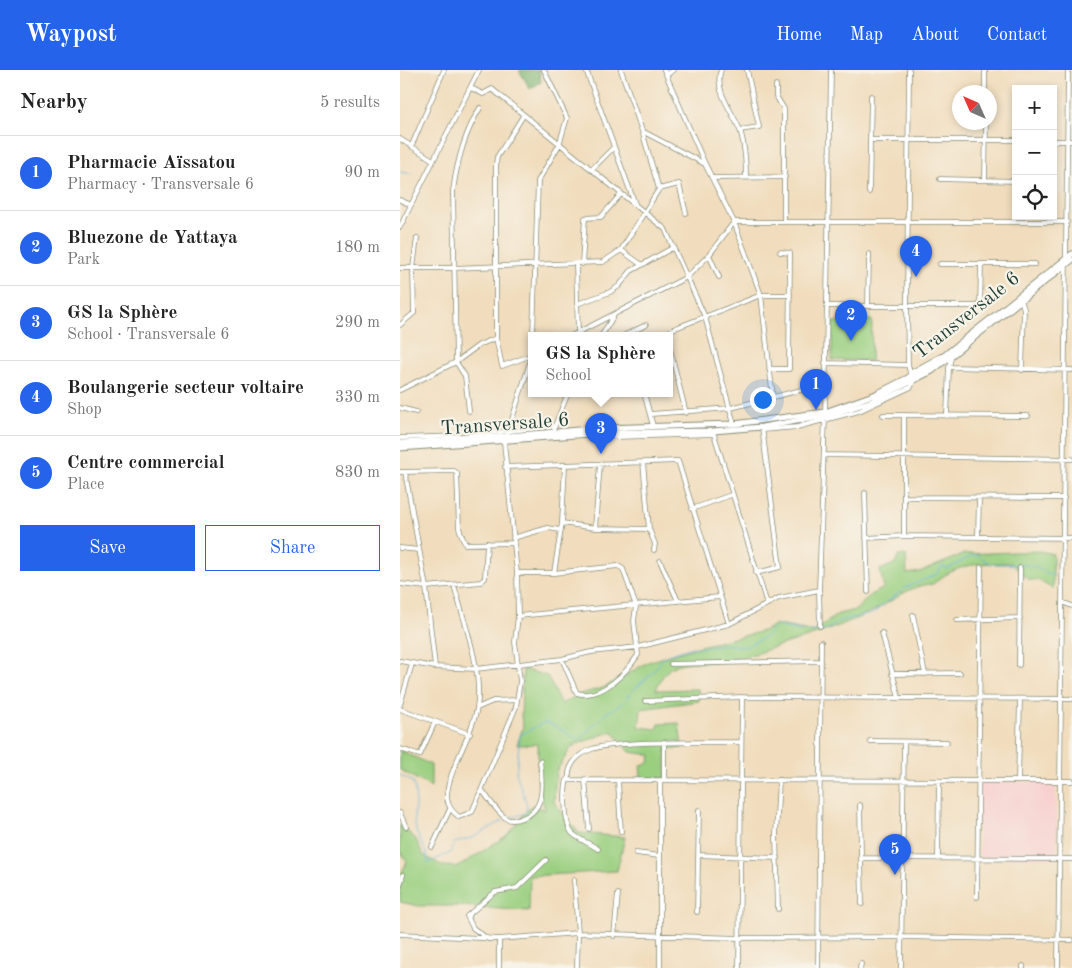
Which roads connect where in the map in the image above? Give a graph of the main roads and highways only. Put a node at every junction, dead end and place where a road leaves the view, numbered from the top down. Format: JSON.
{"nodes":[{"id":1,"x":1069,"y":258,"type":"edge"},
{"id":2,"x":911,"y":377,"type":"junction"},
{"id":3,"x":825,"y":416,"type":"junction"},
{"id":4,"x":506,"y":436,"type":"junction"},
{"id":5,"x":400,"y":443,"type":"edge"},
{"id":6,"x":400,"y":448,"type":"edge"}],
"edges":[{"from":1,"to":2,"type":"main road","name":"Transversale 6"},
{"from":1,"to":2,"type":"main road","name":"Transversale 6"},
{"from":2,"to":3,"type":"main road","name":"Transversale 6"},
{"from":2,"to":3,"type":"main road","name":"Transversale 6"},
{"from":3,"to":4,"type":"main road","name":"Transversale 6"},
{"from":3,"to":4,"type":"main road","name":"Transversale 6"},
{"from":4,"to":5,"type":"main road","name":"Transversale 6"},
{"from":4,"to":6,"type":"main road","name":"Transversale 6"}]}
